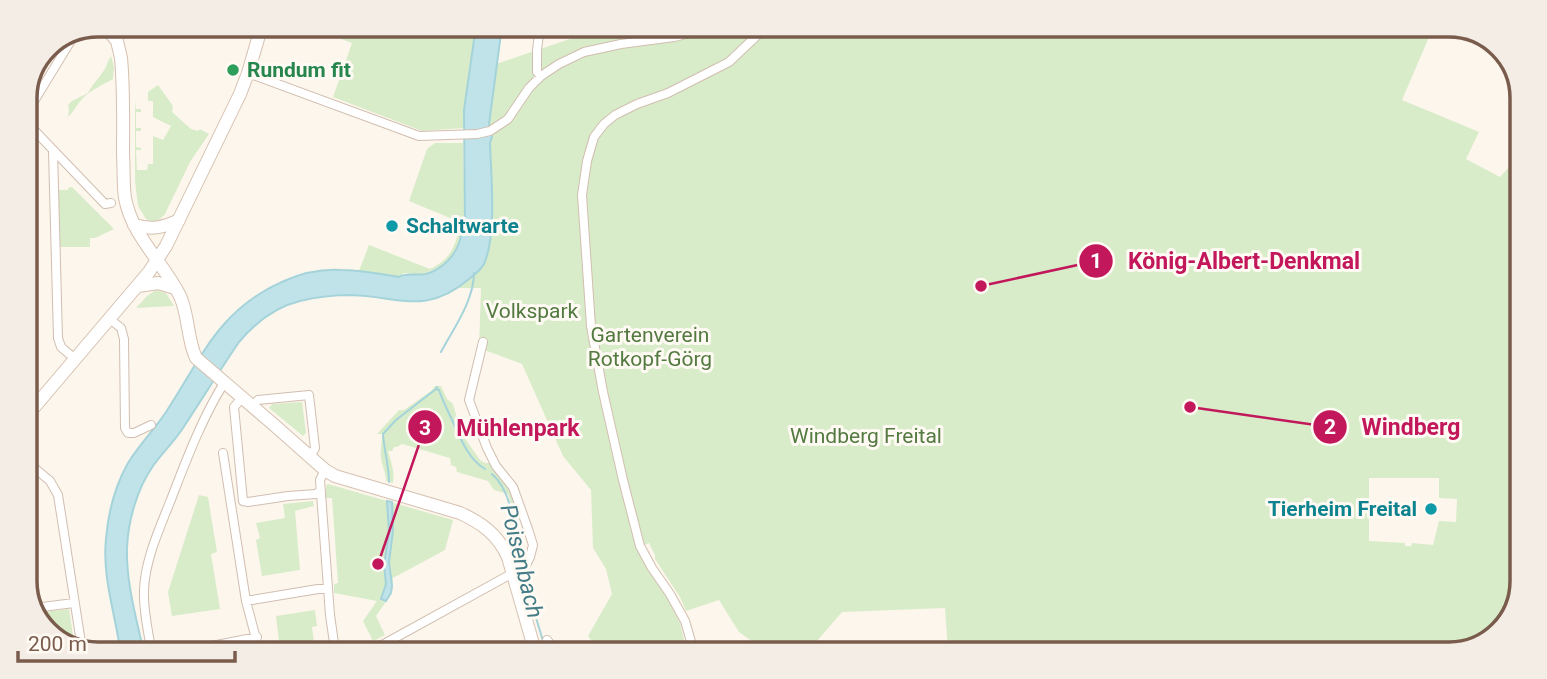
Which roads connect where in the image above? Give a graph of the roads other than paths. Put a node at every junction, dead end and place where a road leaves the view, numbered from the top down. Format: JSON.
{"nodes":[{"id":1,"x":114,"y":37,"type":"edge"},
{"id":2,"x":254,"y":37,"type":"edge"},
{"id":3,"x":259,"y":37,"type":"edge"},
{"id":4,"x":539,"y":37,"type":"edge"},
{"id":5,"x":674,"y":37,"type":"edge"},
{"id":6,"x":755,"y":37,"type":"edge"},
{"id":7,"x":69,"y":44,"type":"edge"},
{"id":8,"x":255,"y":50,"type":"junction"},
{"id":9,"x":248,"y":73,"type":"junction"},
{"id":10,"x":541,"y":76,"type":"junction"},
{"id":11,"x":37,"y":96,"type":"edge"},
{"id":12,"x":37,"y":134,"type":"edge"},
{"id":13,"x":53,"y":151,"type":"junction"},
{"id":14,"x":111,"y":203,"type":"dead end"},
{"id":15,"x":179,"y":220,"type":"junction"},
{"id":16,"x":134,"y":225,"type":"junction"},
{"id":17,"x":157,"y":260,"type":"junction"},
{"id":18,"x":138,"y":286,"type":"junction"},
{"id":19,"x":175,"y":288,"type":"junction"},
{"id":20,"x":110,"y":319,"type":"junction"},
{"id":21,"x":483,"y":342,"type":"dead end"},
{"id":22,"x":75,"y":359,"type":"junction"},
{"id":23,"x":220,"y":380,"type":"junction"},
{"id":24,"x":242,"y":398,"type":"junction"},
{"id":25,"x":37,"y":404,"type":"edge"},
{"id":26,"x":252,"y":406,"type":"junction"},
{"id":27,"x":152,"y":425,"type":"dead end"},
{"id":28,"x":222,"y":453,"type":"dead end"},
{"id":29,"x":310,"y":457,"type":"junction"},
{"id":30,"x":37,"y":470,"type":"edge"},
{"id":31,"x":325,"y":470,"type":"junction"},
{"id":32,"x":320,"y":491,"type":"junction"},
{"id":33,"x":517,"y":569,"type":"junction"},
{"id":34,"x":328,"y":589,"type":"junction"},
{"id":35,"x":246,"y":601,"type":"junction"},
{"id":36,"x":74,"y":603,"type":"junction"},
{"id":37,"x":43,"y":607,"type":"edge"},
{"id":38,"x":257,"y":637,"type":"junction"},
{"id":39,"x":80,"y":640,"type":"edge"},
{"id":40,"x":150,"y":642,"type":"edge"},
{"id":41,"x":232,"y":642,"type":"edge"},
{"id":42,"x":258,"y":642,"type":"edge"},
{"id":43,"x":334,"y":642,"type":"edge"},
{"id":44,"x":393,"y":642,"type":"edge"},
{"id":45,"x":533,"y":642,"type":"edge"},
{"id":46,"x":691,"y":642,"type":"edge"}],
"edges":[{"from":1,"to":16,"type":"main road"},
{"from":2,"to":8,"type":"main road"},
{"from":3,"to":8,"type":"main road"},
{"from":4,"to":10,"type":"street"},
{"from":5,"to":10,"type":"street"},
{"from":6,"to":46,"type":"street"},
{"from":7,"to":11,"type":"street"},
{"from":8,"to":9,"type":"main road"},
{"from":9,"to":10,"type":"street"},
{"from":9,"to":15,"type":"main road"},
{"from":12,"to":13,"type":"street"},
{"from":13,"to":14,"type":"street"},
{"from":13,"to":22,"type":"street"},
{"from":15,"to":16,"type":"main road"},
{"from":15,"to":17,"type":"main road"},
{"from":16,"to":17,"type":"main road"},
{"from":17,"to":18,"type":"main road"},
{"from":17,"to":19,"type":"main road"},
{"from":18,"to":19,"type":"main road"},
{"from":18,"to":20,"type":"main road"},
{"from":19,"to":23,"type":"main road"},
{"from":20,"to":22,"type":"main road"},
{"from":20,"to":27,"type":"street"},
{"from":21,"to":33,"type":"street"},
{"from":22,"to":25,"type":"main road"},
{"from":23,"to":24,"type":"main road"},
{"from":23,"to":40,"type":"street"},
{"from":24,"to":26,"type":"main road"},
{"from":24,"to":32,"type":"street"},
{"from":26,"to":29,"type":"main road"},
{"from":26,"to":29,"type":"street"},
{"from":28,"to":35,"type":"street"},
{"from":29,"to":31,"type":"main road"},
{"from":30,"to":36,"type":"street"},
{"from":31,"to":32,"type":"street"},
{"from":31,"to":33,"type":"main road"},
{"from":32,"to":34,"type":"street"},
{"from":33,"to":44,"type":"street"},
{"from":33,"to":45,"type":"main road"},
{"from":34,"to":35,"type":"street"},
{"from":34,"to":43,"type":"street"},
{"from":35,"to":38,"type":"street"},
{"from":36,"to":37,"type":"street"},
{"from":36,"to":39,"type":"street"},
{"from":38,"to":41,"type":"street"},
{"from":38,"to":42,"type":"street"}]}
